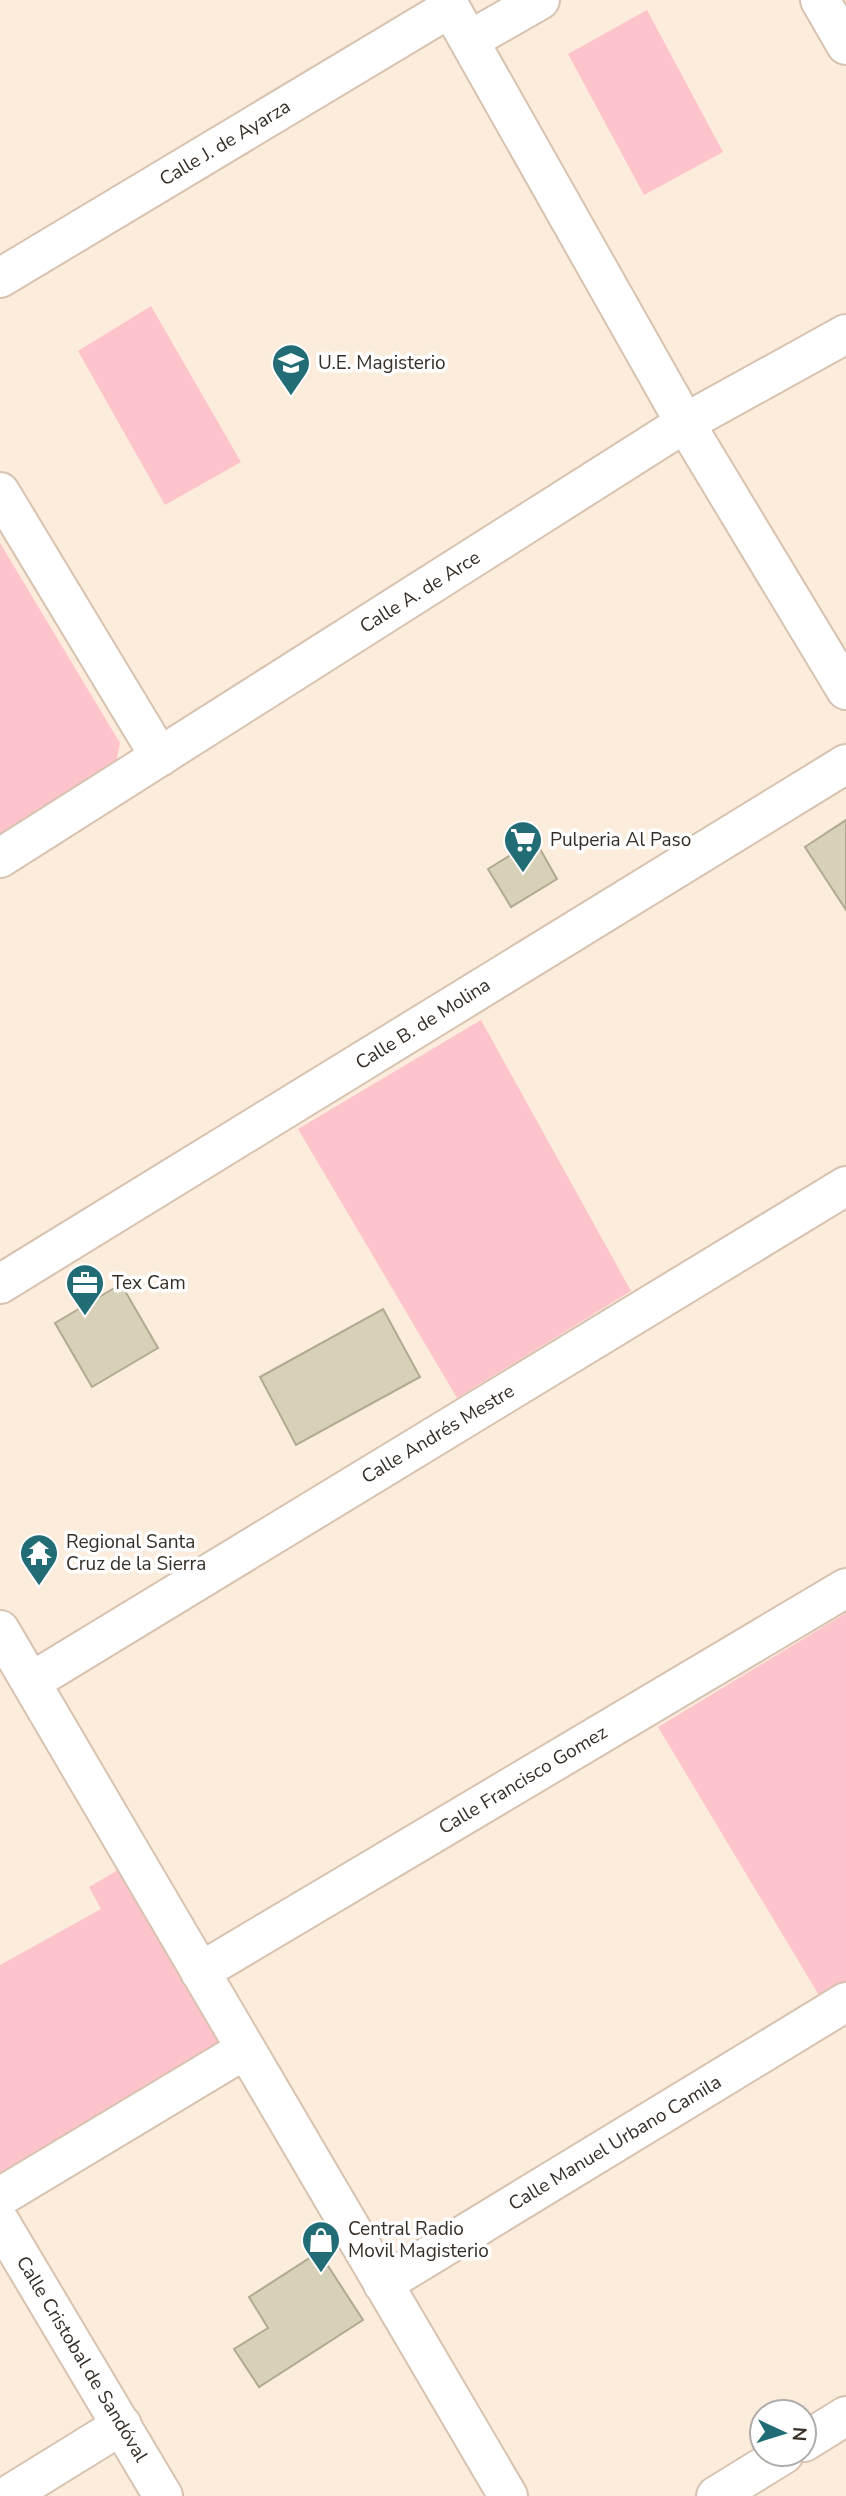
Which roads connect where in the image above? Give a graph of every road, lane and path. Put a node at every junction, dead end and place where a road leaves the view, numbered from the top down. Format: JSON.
{"nodes":[{"id":1,"x":540,"y":0,"type":"edge"},
{"id":2,"x":820,"y":0,"type":"edge"},
{"id":3,"x":448,"y":4,"type":"edge"},
{"id":4,"x":470,"y":40,"type":"junction"},
{"id":5,"x":846,"y":45,"type":"edge"},
{"id":6,"x":0,"y":278,"type":"edge"},
{"id":7,"x":846,"y":334,"type":"edge"},
{"id":8,"x":685,"y":423,"type":"junction"},
{"id":9,"x":0,"y":492,"type":"edge"},
{"id":10,"x":846,"y":690,"type":"edge"},
{"id":11,"x":160,"y":757,"type":"junction"},
{"id":12,"x":846,"y":764,"type":"edge"},
{"id":13,"x":0,"y":858,"type":"edge"},
{"id":14,"x":846,"y":1186,"type":"edge"},
{"id":15,"x":0,"y":1284,"type":"edge"},
{"id":16,"x":846,"y":1588,"type":"edge"},
{"id":17,"x":0,"y":1630,"type":"edge"},
{"id":18,"x":31,"y":1682,"type":"junction"},
{"id":19,"x":200,"y":1972,"type":"junction"},
{"id":20,"x":846,"y":2002,"type":"edge"},
{"id":21,"x":246,"y":2049,"type":"junction"},
{"id":22,"x":0,"y":2197,"type":"edge"},
{"id":23,"x":0,"y":2222,"type":"edge"},
{"id":24,"x":383,"y":2284,"type":"junction"},
{"id":25,"x":846,"y":2416,"type":"edge"},
{"id":26,"x":122,"y":2425,"type":"junction"},
{"id":27,"x":818,"y":2433,"type":"edge"},
{"id":28,"x":762,"y":2468,"type":"edge"},
{"id":29,"x":6,"y":2496,"type":"edge"},
{"id":30,"x":163,"y":2496,"type":"edge"},
{"id":31,"x":508,"y":2496,"type":"edge"},
{"id":32,"x":716,"y":2496,"type":"edge"}],
"edges":[{"from":1,"to":4,"type":"street"},
{"from":2,"to":5,"type":"street"},
{"from":3,"to":4,"type":"street"},
{"from":3,"to":6,"type":"street","name":"Calle J. de Ayarza"},
{"from":4,"to":8,"type":"street"},
{"from":7,"to":8,"type":"street","name":"Calle A. de Arce"},
{"from":8,"to":10,"type":"street"},
{"from":8,"to":11,"type":"street","name":"Calle A. de Arce"},
{"from":9,"to":11,"type":"street"},
{"from":11,"to":13,"type":"street","name":"Calle A. de Arce"},
{"from":12,"to":15,"type":"street","name":"Calle B. de Molina"},
{"from":14,"to":18,"type":"street","name":"Calle Andrés Mestre"},
{"from":16,"to":19,"type":"street","name":"Calle Francisco Gomez"},
{"from":17,"to":18,"type":"street"},
{"from":18,"to":19,"type":"street"},
{"from":19,"to":21,"type":"street"},
{"from":20,"to":24,"type":"street","name":"Calle Manuel Urbano Camila"},
{"from":21,"to":22,"type":"street"},
{"from":21,"to":24,"type":"street"},
{"from":23,"to":26,"type":"street","name":"Calle Cristobal de Sandóval"},
{"from":24,"to":31,"type":"street"},
{"from":25,"to":27,"type":"street"},
{"from":26,"to":29,"type":"street"},
{"from":26,"to":30,"type":"street","name":"Calle Cristobal de Sandóval"},
{"from":28,"to":32,"type":"street"}]}
